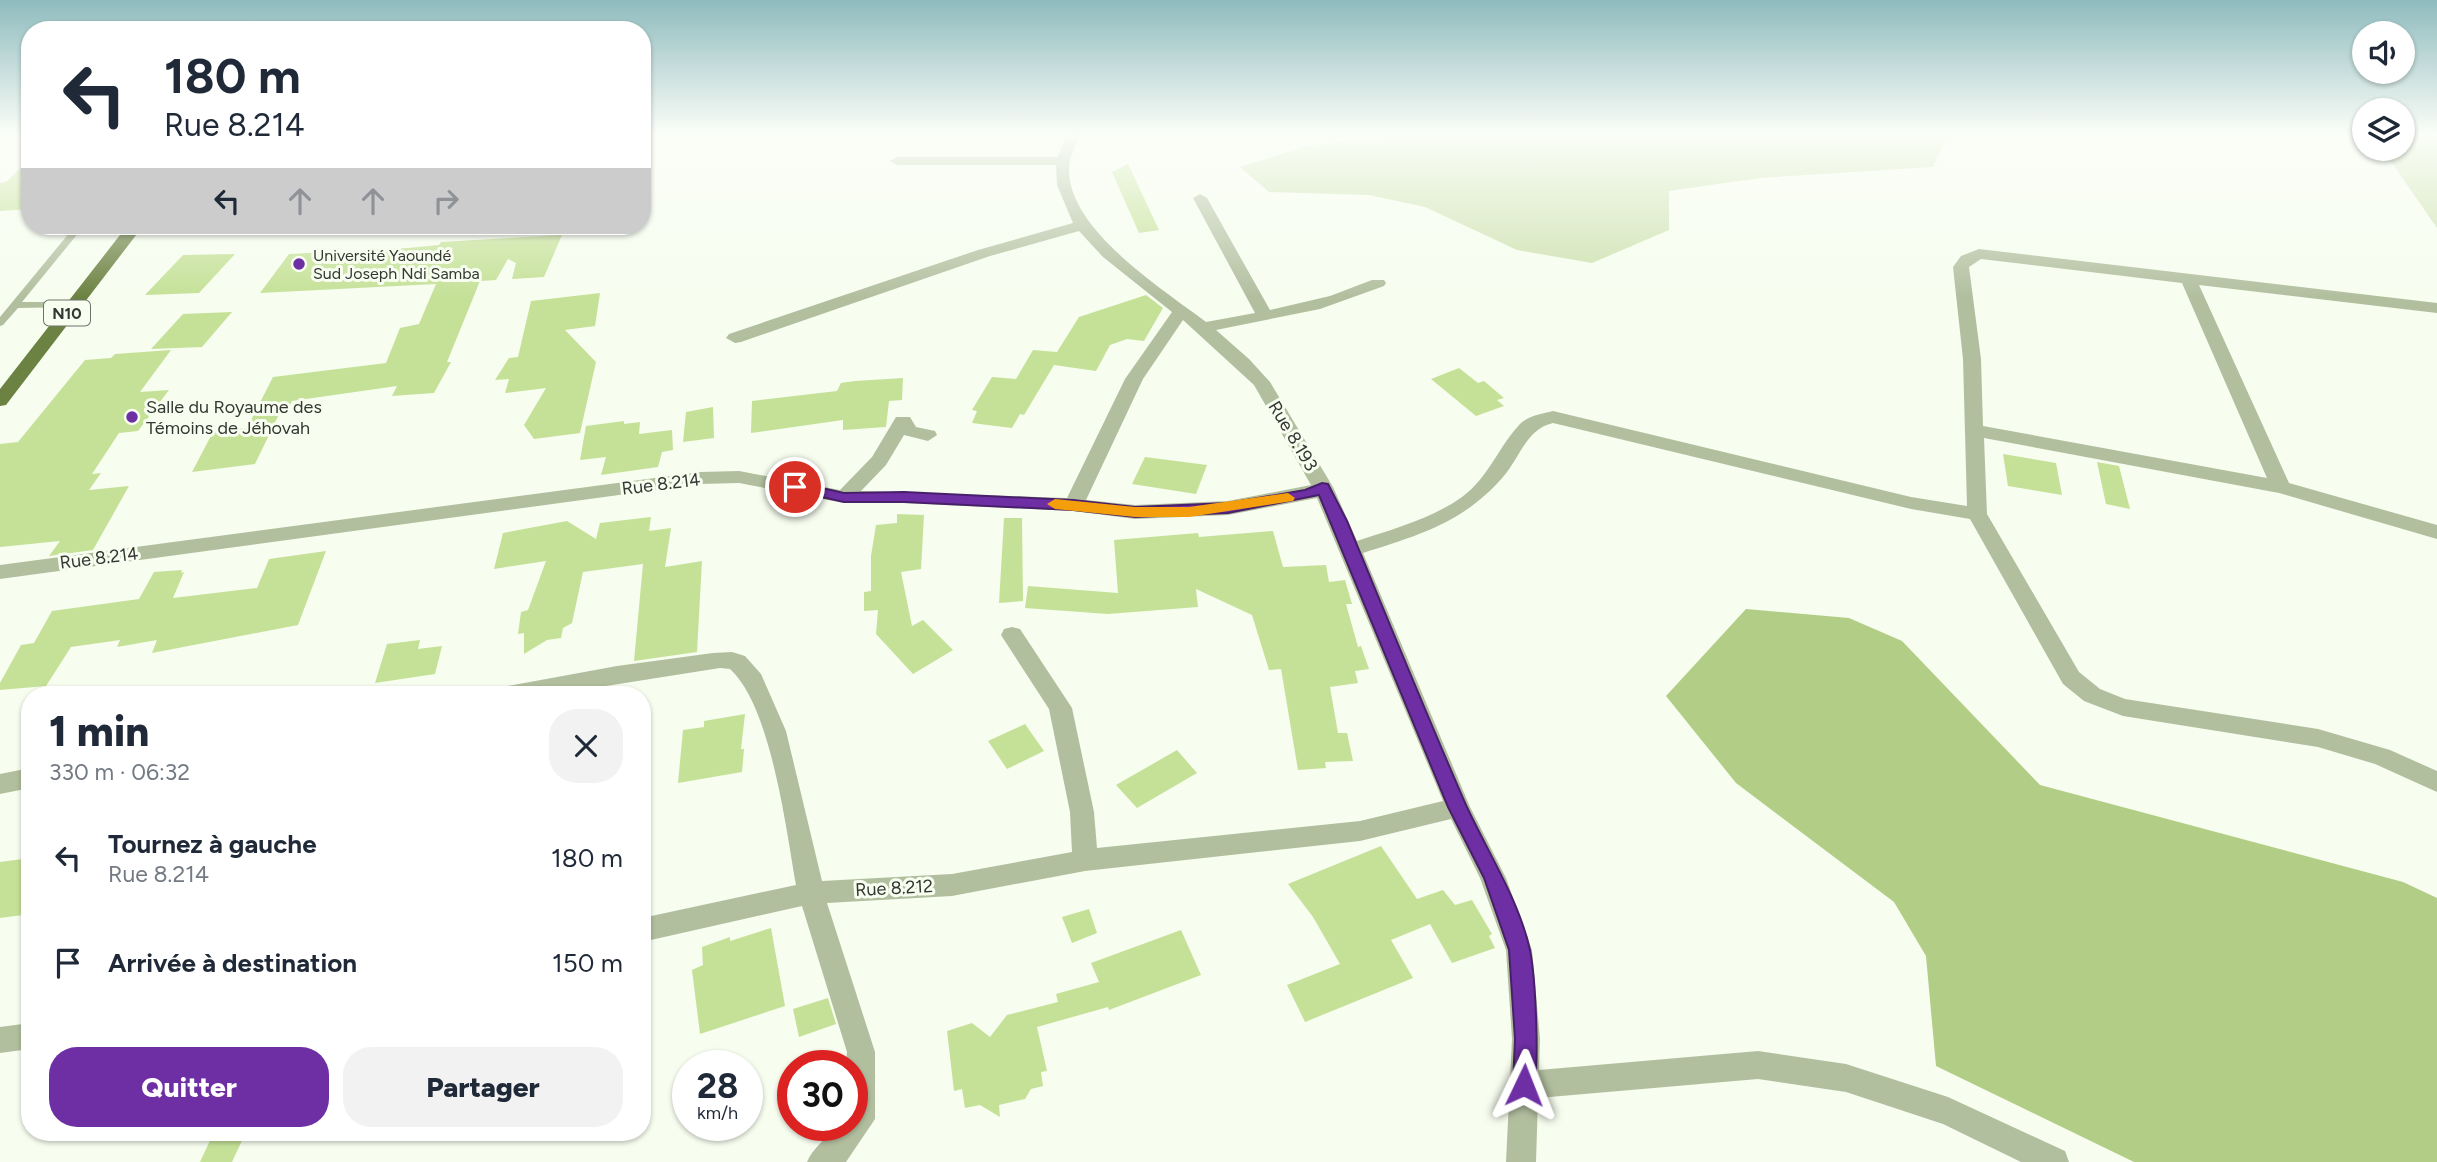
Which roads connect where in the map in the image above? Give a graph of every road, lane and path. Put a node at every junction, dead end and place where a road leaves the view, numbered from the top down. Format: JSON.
{"nodes":[{"id":1,"x":1066,"y":189,"type":"edge"},
{"id":2,"x":1200,"y":198,"type":"dead end"},
{"id":3,"x":1082,"y":225,"type":"junction"},
{"id":4,"x":72,"y":235,"type":"edge"},
{"id":5,"x":128,"y":235,"type":"edge"},
{"id":6,"x":2188,"y":278,"type":"junction"},
{"id":7,"x":1378,"y":283,"type":"dead end"},
{"id":8,"x":14,"y":305,"type":"junction"},
{"id":9,"x":74,"y":305,"type":"junction"},
{"id":10,"x":2437,"y":308,"type":"edge"},
{"id":11,"x":1181,"y":311,"type":"junction"},
{"id":12,"x":1264,"y":315,"type":"junction"},
{"id":13,"x":0,"y":323,"type":"edge"},
{"id":14,"x":1203,"y":328,"type":"junction"},
{"id":15,"x":736,"y":338,"type":"dead end"},
{"id":16,"x":0,"y":401,"type":"edge"},
{"id":17,"x":1973,"y":430,"type":"junction"},
{"id":18,"x":928,"y":435,"type":"dead end"},
{"id":19,"x":1322,"y":487,"type":"junction"},
{"id":20,"x":2281,"y":487,"type":"junction"},
{"id":21,"x":844,"y":498,"type":"junction"},
{"id":22,"x":1073,"y":505,"type":"junction"},
{"id":23,"x":1977,"y":514,"type":"junction"},
{"id":24,"x":2437,"y":532,"type":"edge"},
{"id":25,"x":1351,"y":550,"type":"junction"},
{"id":26,"x":0,"y":572,"type":"edge"},
{"id":27,"x":1012,"y":635,"type":"dead end"},
{"id":28,"x":549,"y":686,"type":"edge"},
{"id":29,"x":21,"y":780,"type":"edge"},
{"id":30,"x":2437,"y":782,"type":"edge"},
{"id":31,"x":0,"y":783,"type":"edge"},
{"id":32,"x":1458,"y":807,"type":"junction"},
{"id":33,"x":1085,"y":860,"type":"junction"},
{"id":34,"x":811,"y":893,"type":"junction"},
{"id":35,"x":651,"y":928,"type":"edge"},
{"id":36,"x":21,"y":1037,"type":"edge"},
{"id":37,"x":0,"y":1040,"type":"edge"},
{"id":38,"x":1524,"y":1085,"type":"junction"},
{"id":39,"x":822,"y":1162,"type":"edge"},
{"id":40,"x":1521,"y":1162,"type":"edge"},
{"id":41,"x":2054,"y":1162,"type":"edge"}],
"edges":[{"from":1,"to":3,"type":"street","name":"Rue 8.193"},
{"from":2,"to":12,"type":"street"},
{"from":3,"to":11,"type":"street","name":"Rue 8.193"},
{"from":3,"to":15,"type":"street"},
{"from":4,"to":8,"type":"lane"},
{"from":5,"to":9,"type":"highway","number":"N10"},
{"from":6,"to":10,"type":"street"},
{"from":6,"to":17,"type":"street"},
{"from":6,"to":20,"type":"street"},
{"from":7,"to":12,"type":"street"},
{"from":8,"to":9,"type":"lane"},
{"from":8,"to":13,"type":"lane"},
{"from":9,"to":16,"type":"highway","number":"N10"},
{"from":11,"to":14,"type":"street","name":"Rue 8.193"},
{"from":11,"to":22,"type":"street"},
{"from":12,"to":14,"type":"street"},
{"from":14,"to":19,"type":"street","name":"Rue 8.193"},
{"from":17,"to":20,"type":"street"},
{"from":17,"to":23,"type":"street"},
{"from":18,"to":21,"type":"street"},
{"from":19,"to":22,"type":"street","name":"Rue 8.214"},
{"from":19,"to":25,"type":"street","name":"Rue 8.193"},
{"from":20,"to":24,"type":"street"},
{"from":21,"to":22,"type":"street","name":"Rue 8.214"},
{"from":21,"to":26,"type":"street","name":"Rue 8.214"},
{"from":23,"to":25,"type":"street"},
{"from":23,"to":30,"type":"street"},
{"from":25,"to":32,"type":"street","name":"Rue 8.193"},
{"from":27,"to":33,"type":"street"},
{"from":28,"to":34,"type":"street"},
{"from":29,"to":31,"type":"street"},
{"from":32,"to":33,"type":"street","name":"Rue 8.212"},
{"from":32,"to":38,"type":"street","name":"Rue 8.193"},
{"from":33,"to":34,"type":"street","name":"Rue 8.212"},
{"from":34,"to":35,"type":"street","name":"Rue 8.212"},
{"from":34,"to":39,"type":"street"},
{"from":36,"to":37,"type":"street"},
{"from":38,"to":40,"type":"street","name":"Rue 8.193"},
{"from":38,"to":41,"type":"street"}]}
